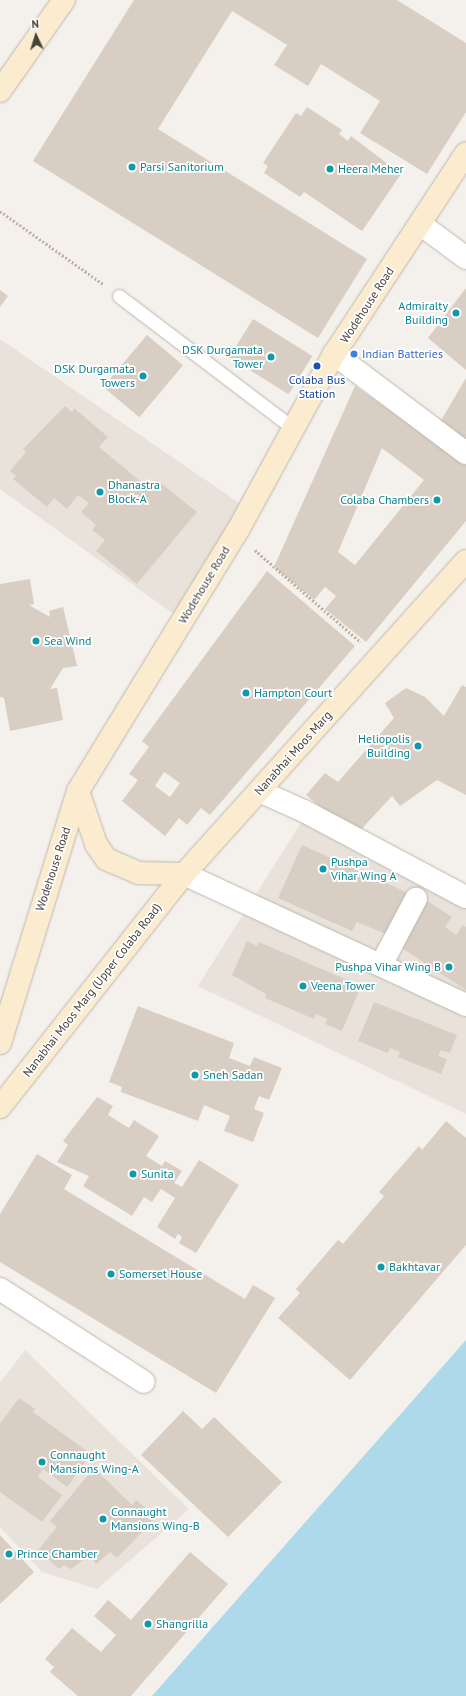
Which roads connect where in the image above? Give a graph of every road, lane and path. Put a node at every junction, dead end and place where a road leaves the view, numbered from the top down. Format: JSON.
{"nodes":[{"id":1,"x":64,"y":0,"type":"edge"},
{"id":2,"x":0,"y":91,"type":"edge"},
{"id":3,"x":466,"y":153,"type":"edge"},
{"id":4,"x":0,"y":211,"type":"edge"},
{"id":5,"x":420,"y":224,"type":"junction"},
{"id":6,"x":466,"y":258,"type":"edge"},
{"id":7,"x":120,"y":296,"type":"joint"},
{"id":8,"x":334,"y":354,"type":"junction"},
{"id":9,"x":293,"y":428,"type":"junction"},
{"id":10,"x":466,"y":453,"type":"edge"},
{"id":11,"x":238,"y":530,"type":"junction"},
{"id":12,"x":466,"y":561,"type":"edge"},
{"id":13,"x":380,"y":658,"type":"junction"},
{"id":14,"x":259,"y":791,"type":"junction"},
{"id":15,"x":78,"y":792,"type":"junction"},
{"id":16,"x":184,"y":874,"type":"junction"},
{"id":17,"x":466,"y":897,"type":"edge"},
{"id":18,"x":416,"y":899,"type":"dead end"},
{"id":19,"x":381,"y":965,"type":"junction"},
{"id":20,"x":466,"y":1006,"type":"edge"},
{"id":21,"x":0,"y":1043,"type":"edge"},
{"id":22,"x":0,"y":1107,"type":"edge"},
{"id":23,"x":0,"y":1289,"type":"edge"},
{"id":24,"x":144,"y":1382,"type":"dead end"}],
"edges":[{"from":1,"to":2,"type":"main road"},
{"from":3,"to":5,"type":"main road","name":"Wodehouse Road"},
{"from":4,"to":7,"type":"path"},
{"from":5,"to":6,"type":"street"},
{"from":5,"to":8,"type":"main road","name":"Wodehouse Road"},
{"from":7,"to":9,"type":"lane"},
{"from":8,"to":9,"type":"main road","name":"Wodehouse Road"},
{"from":8,"to":10,"type":"street"},
{"from":9,"to":11,"type":"main road","name":"Wodehouse Road"},
{"from":11,"to":13,"type":"path"},
{"from":11,"to":15,"type":"main road","name":"Wodehouse Road"},
{"from":12,"to":13,"type":"main road","name":"Nanabhai Moos Marg"},
{"from":13,"to":14,"type":"main road","name":"Nanabhai Moos Marg"},
{"from":14,"to":16,"type":"main road","name":"Nanabhai Moos Marg"},
{"from":14,"to":17,"type":"street"},
{"from":15,"to":16,"type":"main road"},
{"from":15,"to":21,"type":"main road","name":"Wodehouse Road"},
{"from":16,"to":19,"type":"street"},
{"from":16,"to":22,"type":"main road","name":"Nanabhai Moos Marg (Upper Colaba Road)"},
{"from":18,"to":19,"type":"street"},
{"from":19,"to":20,"type":"street"},
{"from":23,"to":24,"type":"street"}]}
